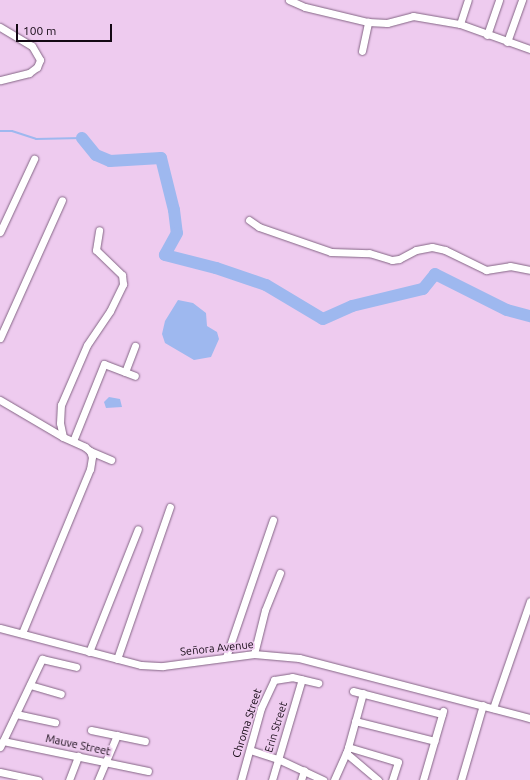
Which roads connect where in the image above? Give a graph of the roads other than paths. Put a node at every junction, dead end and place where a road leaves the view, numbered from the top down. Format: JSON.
{"nodes":[{"id":1,"x":288,"y":0,"type":"edge"},
{"id":2,"x":468,"y":0,"type":"edge"},
{"id":3,"x":499,"y":0,"type":"edge"},
{"id":4,"x":522,"y":0,"type":"edge"},
{"id":5,"x":368,"y":22,"type":"junction"},
{"id":6,"x":460,"y":24,"type":"junction"},
{"id":7,"x":0,"y":27,"type":"edge"},
{"id":8,"x":487,"y":34,"type":"junction"},
{"id":9,"x":508,"y":42,"type":"junction"},
{"id":10,"x":530,"y":49,"type":"edge"},
{"id":11,"x":362,"y":51,"type":"dead end"},
{"id":12,"x":0,"y":80,"type":"edge"},
{"id":13,"x":34,"y":159,"type":"dead end"},
{"id":14,"x":62,"y":200,"type":"dead end"},
{"id":15,"x":249,"y":220,"type":"dead end"},
{"id":16,"x":99,"y":230,"type":"dead end"},
{"id":17,"x":0,"y":232,"type":"edge"},
{"id":18,"x":530,"y":270,"type":"edge"},
{"id":19,"x":0,"y":338,"type":"edge"},
{"id":20,"x":135,"y":346,"type":"dead end"},
{"id":21,"x":125,"y":372,"type":"junction"},
{"id":22,"x":135,"y":376,"type":"dead end"},
{"id":23,"x":0,"y":400,"type":"edge"},
{"id":24,"x":62,"y":437,"type":"junction"},
{"id":25,"x":73,"y":441,"type":"junction"},
{"id":26,"x":90,"y":451,"type":"junction"},
{"id":27,"x":111,"y":460,"type":"dead end"},
{"id":28,"x":170,"y":507,"type":"dead end"},
{"id":29,"x":273,"y":520,"type":"dead end"},
{"id":30,"x":138,"y":529,"type":"dead end"},
{"id":31,"x":280,"y":573,"type":"dead end"},
{"id":32,"x":530,"y":601,"type":"edge"},
{"id":33,"x":0,"y":628,"type":"edge"},
{"id":34,"x":22,"y":633,"type":"junction"},
{"id":35,"x":88,"y":652,"type":"junction"},
{"id":36,"x":254,"y":654,"type":"junction"},
{"id":37,"x":226,"y":657,"type":"junction"},
{"id":38,"x":117,"y":659,"type":"junction"},
{"id":39,"x":76,"y":667,"type":"dead end"},
{"id":40,"x":302,"y":680,"type":"junction"},
{"id":41,"x":318,"y":683,"type":"dead end"},
{"id":42,"x":30,"y":685,"type":"junction"},
{"id":43,"x":352,"y":691,"type":"dead end"},
{"id":44,"x":363,"y":693,"type":"junction"},
{"id":45,"x":61,"y":694,"type":"dead end"},
{"id":46,"x":484,"y":705,"type":"junction"},
{"id":47,"x":493,"y":708,"type":"junction"},
{"id":48,"x":16,"y":714,"type":"junction"},
{"id":49,"x":530,"y":718,"type":"edge"},
{"id":50,"x":355,"y":721,"type":"junction"},
{"id":51,"x":55,"y":722,"type":"dead end"},
{"id":52,"x":91,"y":730,"type":"dead end"},
{"id":53,"x":117,"y":735,"type":"junction"},
{"id":54,"x":145,"y":741,"type":"dead end"},
{"id":55,"x":435,"y":741,"type":"junction"},
{"id":56,"x":1,"y":744,"type":"edge"},
{"id":57,"x":250,"y":750,"type":"junction"},
{"id":58,"x":347,"y":750,"type":"junction"},
{"id":59,"x":78,"y":756,"type":"junction"},
{"id":60,"x":278,"y":759,"type":"junction"},
{"id":61,"x":106,"y":762,"type":"junction"},
{"id":62,"x":304,"y":770,"type":"junction"},
{"id":63,"x":148,"y":771,"type":"dead end"},
{"id":64,"x":0,"y":772,"type":"edge"},
{"id":65,"x":38,"y":780,"type":"edge"},
{"id":66,"x":68,"y":780,"type":"edge"},
{"id":67,"x":98,"y":780,"type":"edge"},
{"id":68,"x":241,"y":780,"type":"edge"},
{"id":69,"x":272,"y":780,"type":"edge"},
{"id":70,"x":301,"y":780,"type":"edge"},
{"id":71,"x":323,"y":780,"type":"edge"},
{"id":72,"x":334,"y":780,"type":"edge"},
{"id":73,"x":378,"y":780,"type":"edge"},
{"id":74,"x":392,"y":780,"type":"edge"},
{"id":75,"x":424,"y":780,"type":"edge"},
{"id":76,"x":461,"y":780,"type":"edge"}],
"edges":[{"from":1,"to":5,"type":"street"},
{"from":2,"to":6,"type":"street"},
{"from":3,"to":8,"type":"street"},
{"from":4,"to":9,"type":"street"},
{"from":5,"to":6,"type":"street"},
{"from":5,"to":11,"type":"street"},
{"from":6,"to":8,"type":"street"},
{"from":7,"to":12,"type":"street"},
{"from":8,"to":9,"type":"street"},
{"from":9,"to":10,"type":"street"},
{"from":13,"to":17,"type":"street"},
{"from":14,"to":19,"type":"street"},
{"from":15,"to":18,"type":"street"},
{"from":16,"to":24,"type":"street"},
{"from":20,"to":21,"type":"street"},
{"from":21,"to":22,"type":"street"},
{"from":21,"to":25,"type":"street"},
{"from":23,"to":24,"type":"street"},
{"from":24,"to":25,"type":"street"},
{"from":25,"to":26,"type":"street"},
{"from":26,"to":27,"type":"street"},
{"from":26,"to":34,"type":"street"},
{"from":28,"to":38,"type":"street"},
{"from":29,"to":37,"type":"street"},
{"from":30,"to":35,"type":"street"},
{"from":31,"to":36,"type":"street"},
{"from":32,"to":47,"type":"street"},
{"from":33,"to":34,"type":"street","name":"Señora Avenue"},
{"from":34,"to":35,"type":"street","name":"Señora Avenue"},
{"from":35,"to":38,"type":"street","name":"Señora Avenue"},
{"from":36,"to":37,"type":"street","name":"Señora Avenue"},
{"from":36,"to":46,"type":"street","name":"Señora Avenue"},
{"from":37,"to":38,"type":"street","name":"Señora Avenue"},
{"from":39,"to":42,"type":"street"},
{"from":40,"to":41,"type":"street"},
{"from":40,"to":57,"type":"street","name":"Chroma Street"},
{"from":40,"to":60,"type":"street","name":"Erin Street"},
{"from":42,"to":45,"type":"street"},
{"from":42,"to":48,"type":"street"},
{"from":43,"to":44,"type":"street"},
{"from":44,"to":50,"type":"street"},
{"from":44,"to":55,"type":"street"},
{"from":46,"to":47,"type":"street","name":"Señora Avenue"},
{"from":46,"to":76,"type":"street"},
{"from":47,"to":49,"type":"street","name":"Señora Avenue"},
{"from":48,"to":51,"type":"street"},
{"from":48,"to":56,"type":"street"},
{"from":50,"to":55,"type":"street"},
{"from":50,"to":58,"type":"street"},
{"from":52,"to":53,"type":"street"},
{"from":53,"to":54,"type":"street"},
{"from":53,"to":61,"type":"street"},
{"from":55,"to":75,"type":"street"},
{"from":56,"to":59,"type":"street","name":"Mauve Street"},
{"from":57,"to":60,"type":"street"},
{"from":57,"to":68,"type":"street","name":"Chroma Street"},
{"from":58,"to":72,"type":"street"},
{"from":58,"to":73,"type":"street"},
{"from":58,"to":74,"type":"street"},
{"from":59,"to":61,"type":"street","name":"Mauve Street"},
{"from":59,"to":66,"type":"street"},
{"from":60,"to":62,"type":"street"},
{"from":60,"to":69,"type":"street","name":"Erin Street"},
{"from":61,"to":63,"type":"street","name":"Mauve Street"},
{"from":61,"to":67,"type":"street"},
{"from":62,"to":70,"type":"street"},
{"from":62,"to":71,"type":"street"},
{"from":64,"to":65,"type":"street"}]}
